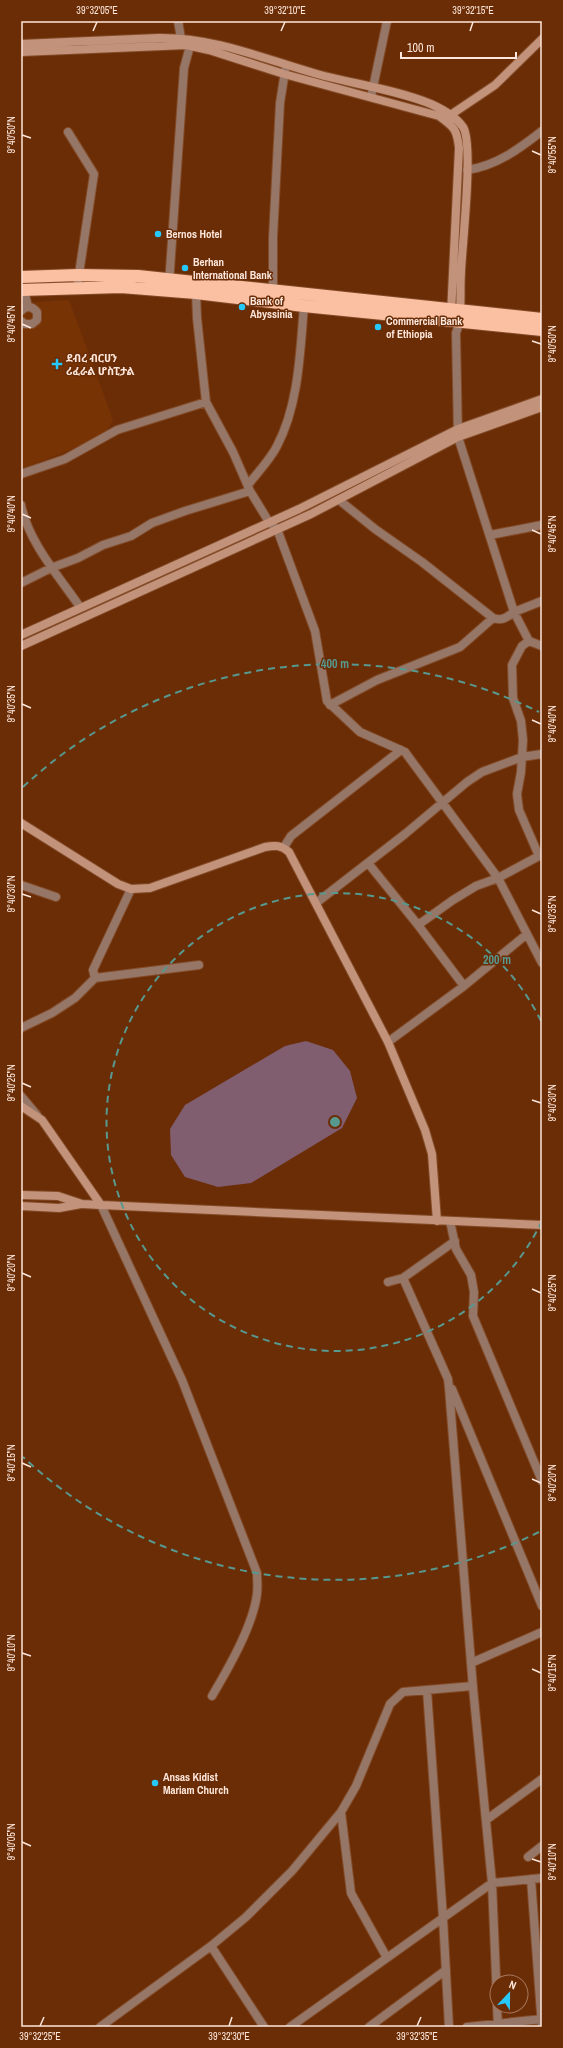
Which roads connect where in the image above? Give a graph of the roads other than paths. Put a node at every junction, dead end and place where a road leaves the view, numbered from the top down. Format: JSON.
{"nodes":[{"id":1,"x":178,"y":21,"type":"edge"},
{"id":2,"x":387,"y":21,"type":"edge"},
{"id":3,"x":542,"y":39,"type":"edge"},
{"id":4,"x":184,"y":43,"type":"junction"},
{"id":5,"x":21,"y":44,"type":"edge"},
{"id":6,"x":21,"y":52,"type":"edge"},
{"id":7,"x":286,"y":65,"type":"junction"},
{"id":8,"x":284,"y":74,"type":"junction"},
{"id":9,"x":371,"y":88,"type":"junction"},
{"id":10,"x":371,"y":97,"type":"junction"},
{"id":11,"x":447,"y":117,"type":"junction"},
{"id":12,"x":542,"y":131,"type":"edge"},
{"id":13,"x":68,"y":132,"type":"dead end"},
{"id":14,"x":467,"y":170,"type":"junction"},
{"id":15,"x":21,"y":277,"type":"edge"},
{"id":16,"x":77,"y":281,"type":"junction"},
{"id":17,"x":169,"y":285,"type":"junction"},
{"id":18,"x":273,"y":289,"type":"junction"},
{"id":19,"x":22,"y":290,"type":"edge"},
{"id":20,"x":196,"y":293,"type":"junction"},
{"id":21,"x":304,"y":306,"type":"junction"},
{"id":22,"x":24,"y":309,"type":"edge"},
{"id":23,"x":455,"y":315,"type":"junction"},
{"id":24,"x":542,"y":319,"type":"edge"},
{"id":25,"x":21,"y":321,"type":"edge"},
{"id":26,"x":542,"y":330,"type":"edge"},
{"id":27,"x":542,"y":398,"type":"edge"},
{"id":28,"x":206,"y":402,"type":"junction"},
{"id":29,"x":542,"y":407,"type":"edge"},
{"id":30,"x":458,"y":433,"type":"junction"},
{"id":31,"x":21,"y":474,"type":"edge"},
{"id":32,"x":249,"y":488,"type":"junction"},
{"id":33,"x":339,"y":500,"type":"junction"},
{"id":34,"x":21,"y":504,"type":"edge"},
{"id":35,"x":269,"y":522,"type":"junction"},
{"id":36,"x":542,"y":525,"type":"edge"},
{"id":37,"x":277,"y":529,"type":"junction"},
{"id":38,"x":490,"y":535,"type":"junction"},
{"id":39,"x":51,"y":568,"type":"junction"},
{"id":40,"x":21,"y":583,"type":"edge"},
{"id":41,"x":542,"y":600,"type":"edge"},
{"id":42,"x":80,"y":607,"type":"junction"},
{"id":43,"x":514,"y":612,"type":"junction"},
{"id":44,"x":493,"y":618,"type":"junction"},
{"id":45,"x":21,"y":635,"type":"edge"},
{"id":46,"x":529,"y":641,"type":"junction"},
{"id":47,"x":21,"y":646,"type":"edge"},
{"id":48,"x":542,"y":646,"type":"edge"},
{"id":49,"x":330,"y":705,"type":"junction"},
{"id":50,"x":401,"y":750,"type":"junction"},
{"id":51,"x":542,"y":754,"type":"edge"},
{"id":52,"x":522,"y":758,"type":"junction"},
{"id":53,"x":443,"y":803,"type":"junction"},
{"id":54,"x":21,"y":823,"type":"edge"},
{"id":55,"x":284,"y":847,"type":"junction"},
{"id":56,"x":541,"y":856,"type":"edge"},
{"id":57,"x":368,"y":863,"type":"junction"},
{"id":58,"x":498,"y":878,"type":"junction"},
{"id":59,"x":21,"y":886,"type":"edge"},
{"id":60,"x":131,"y":889,"type":"junction"},
{"id":61,"x":56,"y":897,"type":"dead end"},
{"id":62,"x":316,"y":903,"type":"junction"},
{"id":63,"x":418,"y":925,"type":"junction"},
{"id":64,"x":527,"y":934,"type":"junction"},
{"id":65,"x":542,"y":963,"type":"edge"},
{"id":66,"x":199,"y":965,"type":"dead end"},
{"id":67,"x":95,"y":978,"type":"junction"},
{"id":68,"x":464,"y":986,"type":"junction"},
{"id":69,"x":21,"y":1028,"type":"edge"},
{"id":70,"x":388,"y":1042,"type":"junction"},
{"id":71,"x":21,"y":1096,"type":"edge"},
{"id":72,"x":21,"y":1106,"type":"edge"},
{"id":73,"x":42,"y":1120,"type":"junction"},
{"id":74,"x":21,"y":1194,"type":"edge"},
{"id":75,"x":82,"y":1204,"type":"junction"},
{"id":76,"x":101,"y":1205,"type":"junction"},
{"id":77,"x":21,"y":1206,"type":"edge"},
{"id":78,"x":437,"y":1221,"type":"junction"},
{"id":79,"x":450,"y":1221,"type":"junction"},
{"id":80,"x":542,"y":1224,"type":"edge"},
{"id":81,"x":455,"y":1241,"type":"junction"},
{"id":82,"x":403,"y":1278,"type":"junction"},
{"id":83,"x":388,"y":1282,"type":"dead end"},
{"id":84,"x":448,"y":1379,"type":"junction"},
{"id":85,"x":542,"y":1481,"type":"edge"},
{"id":86,"x":542,"y":1606,"type":"edge"},
{"id":87,"x":542,"y":1632,"type":"edge"},
{"id":88,"x":471,"y":1663,"type":"junction"},
{"id":89,"x":473,"y":1686,"type":"junction"},
{"id":90,"x":427,"y":1690,"type":"junction"},
{"id":91,"x":212,"y":1696,"type":"dead end"},
{"id":92,"x":542,"y":1779,"type":"edge"},
{"id":93,"x":340,"y":1812,"type":"junction"},
{"id":94,"x":486,"y":1820,"type":"junction"},
{"id":95,"x":542,"y":1846,"type":"edge"},
{"id":96,"x":528,"y":1857,"type":"dead end"},
{"id":97,"x":542,"y":1878,"type":"edge"},
{"id":98,"x":531,"y":1879,"type":"junction"},
{"id":99,"x":492,"y":1883,"type":"junction"},
{"id":100,"x":443,"y":1918,"type":"junction"},
{"id":101,"x":211,"y":1946,"type":"junction"},
{"id":102,"x":387,"y":1958,"type":"junction"},
{"id":103,"x":446,"y":1970,"type":"junction"},
{"id":104,"x":496,"y":1974,"type":"edge"},
{"id":105,"x":497,"y":2014,"type":"edge"},
{"id":106,"x":542,"y":2022,"type":"edge"},
{"id":107,"x":498,"y":2025,"type":"edge"},
{"id":108,"x":100,"y":2027,"type":"edge"},
{"id":109,"x":264,"y":2027,"type":"edge"},
{"id":110,"x":290,"y":2027,"type":"edge"},
{"id":111,"x":370,"y":2027,"type":"edge"},
{"id":112,"x":449,"y":2027,"type":"edge"},
{"id":113,"x":467,"y":2027,"type":"edge"}],
"edges":[{"from":1,"to":4,"type":"street"},
{"from":2,"to":9,"type":"street"},
{"from":3,"to":11,"type":"street"},
{"from":4,"to":5,"type":"street"},
{"from":4,"to":6,"type":"street"},
{"from":4,"to":7,"type":"street"},
{"from":4,"to":8,"type":"street"},
{"from":4,"to":17,"type":"street"},
{"from":7,"to":8,"type":"street"},
{"from":7,"to":9,"type":"street"},
{"from":8,"to":10,"type":"street"},
{"from":8,"to":18,"type":"street"},
{"from":9,"to":10,"type":"street"},
{"from":9,"to":11,"type":"street"},
{"from":10,"to":11,"type":"street"},
{"from":11,"to":14,"type":"street"},
{"from":11,"to":23,"type":"street"},
{"from":12,"to":14,"type":"street"},
{"from":13,"to":16,"type":"street"},
{"from":14,"to":23,"type":"street"},
{"from":15,"to":16,"type":"highway"},
{"from":16,"to":17,"type":"highway"},
{"from":16,"to":19,"type":"highway"},
{"from":17,"to":18,"type":"highway"},
{"from":17,"to":20,"type":"highway"},
{"from":18,"to":23,"type":"highway"},
{"from":19,"to":22,"type":"street"},
{"from":20,"to":21,"type":"highway"},
{"from":20,"to":28,"type":"street"},
{"from":21,"to":23,"type":"highway"},
{"from":21,"to":32,"type":"street"},
{"from":22,"to":25,"type":"street"},
{"from":23,"to":24,"type":"highway"},
{"from":23,"to":26,"type":"highway"},
{"from":23,"to":30,"type":"street"},
{"from":27,"to":30,"type":"street"},
{"from":28,"to":31,"type":"street"},
{"from":28,"to":32,"type":"street"},
{"from":29,"to":30,"type":"street"},
{"from":30,"to":33,"type":"street"},
{"from":30,"to":35,"type":"street"},
{"from":30,"to":38,"type":"street"},
{"from":32,"to":35,"type":"street"},
{"from":32,"to":39,"type":"street"},
{"from":33,"to":37,"type":"street"},
{"from":33,"to":44,"type":"street"},
{"from":34,"to":39,"type":"street"},
{"from":35,"to":37,"type":"street"},
{"from":35,"to":42,"type":"street"},
{"from":36,"to":38,"type":"street"},
{"from":37,"to":47,"type":"street"},
{"from":37,"to":49,"type":"street"},
{"from":38,"to":43,"type":"street"},
{"from":39,"to":40,"type":"street"},
{"from":39,"to":42,"type":"street"},
{"from":41,"to":43,"type":"street"},
{"from":42,"to":45,"type":"street"},
{"from":43,"to":44,"type":"street"},
{"from":43,"to":46,"type":"street"},
{"from":44,"to":49,"type":"street"},
{"from":46,"to":48,"type":"street"},
{"from":46,"to":52,"type":"street"},
{"from":49,"to":50,"type":"street"},
{"from":50,"to":53,"type":"street"},
{"from":50,"to":55,"type":"street"},
{"from":51,"to":52,"type":"street"},
{"from":52,"to":53,"type":"street"},
{"from":52,"to":56,"type":"street"},
{"from":53,"to":57,"type":"street"},
{"from":53,"to":58,"type":"street"},
{"from":54,"to":60,"type":"street"},
{"from":55,"to":60,"type":"street"},
{"from":55,"to":62,"type":"street"},
{"from":56,"to":58,"type":"street"},
{"from":57,"to":62,"type":"street"},
{"from":57,"to":63,"type":"street"},
{"from":58,"to":63,"type":"street"},
{"from":58,"to":64,"type":"street"},
{"from":59,"to":61,"type":"street"},
{"from":60,"to":67,"type":"street"},
{"from":62,"to":70,"type":"street"},
{"from":63,"to":68,"type":"street"},
{"from":64,"to":65,"type":"street"},
{"from":64,"to":68,"type":"street"},
{"from":66,"to":67,"type":"street"},
{"from":67,"to":69,"type":"street"},
{"from":68,"to":70,"type":"street"},
{"from":70,"to":78,"type":"street"},
{"from":71,"to":73,"type":"street"},
{"from":72,"to":73,"type":"street"},
{"from":73,"to":76,"type":"street"},
{"from":74,"to":75,"type":"street"},
{"from":75,"to":76,"type":"street"},
{"from":75,"to":77,"type":"street"},
{"from":76,"to":78,"type":"street"},
{"from":76,"to":91,"type":"street"},
{"from":78,"to":79,"type":"street"},
{"from":79,"to":80,"type":"street"},
{"from":79,"to":81,"type":"street"},
{"from":81,"to":82,"type":"street"},
{"from":81,"to":85,"type":"street"},
{"from":82,"to":83,"type":"street"},
{"from":82,"to":84,"type":"street"},
{"from":84,"to":86,"type":"street"},
{"from":84,"to":88,"type":"street"},
{"from":87,"to":88,"type":"street"},
{"from":88,"to":89,"type":"street"},
{"from":89,"to":90,"type":"street"},
{"from":89,"to":94,"type":"street"},
{"from":90,"to":93,"type":"street"},
{"from":90,"to":100,"type":"street"},
{"from":92,"to":94,"type":"street"},
{"from":93,"to":101,"type":"street"},
{"from":93,"to":102,"type":"street"},
{"from":94,"to":99,"type":"street"},
{"from":95,"to":96,"type":"street"},
{"from":97,"to":98,"type":"street"},
{"from":98,"to":99,"type":"street"},
{"from":98,"to":106,"type":"street"},
{"from":99,"to":100,"type":"street"},
{"from":99,"to":104,"type":"street"},
{"from":100,"to":102,"type":"street"},
{"from":100,"to":103,"type":"street"},
{"from":101,"to":108,"type":"street"},
{"from":101,"to":109,"type":"street"},
{"from":102,"to":110,"type":"street"},
{"from":103,"to":111,"type":"street"},
{"from":103,"to":112,"type":"street"},
{"from":105,"to":107,"type":"street"},
{"from":106,"to":107,"type":"street"},
{"from":107,"to":113,"type":"street"}]}
